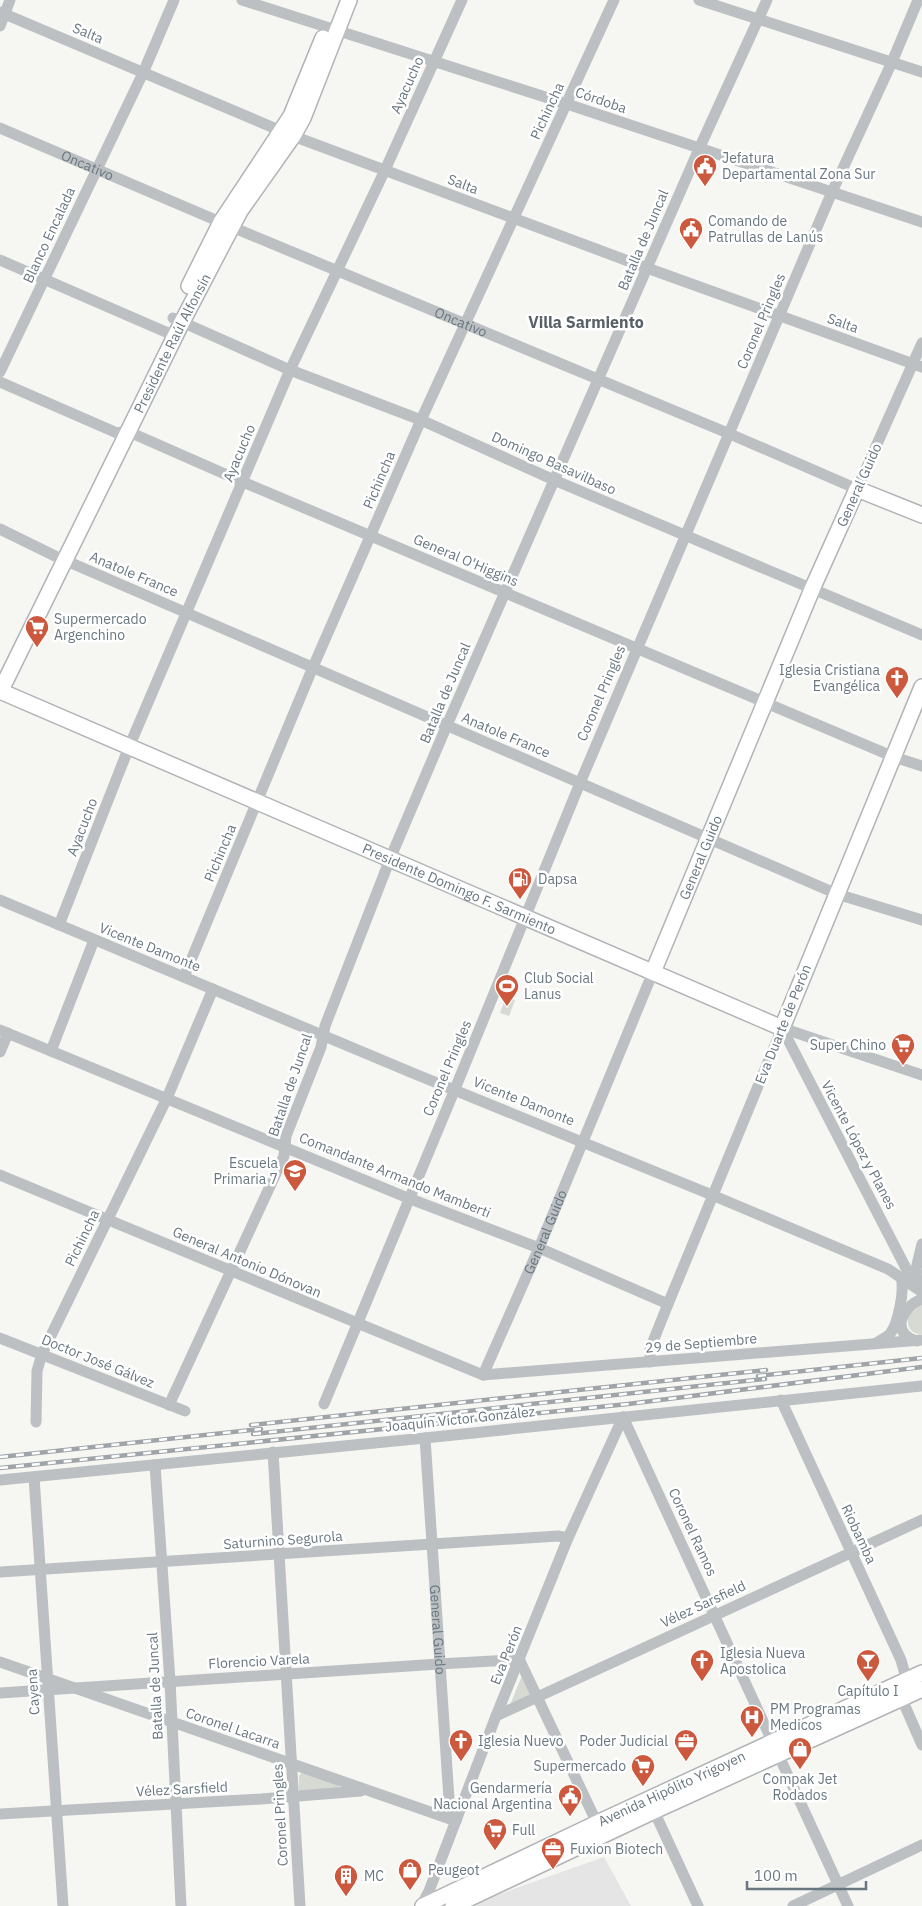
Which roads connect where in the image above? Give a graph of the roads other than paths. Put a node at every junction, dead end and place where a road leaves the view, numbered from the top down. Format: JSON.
{"nodes":[{"id":1,"x":10,"y":0,"type":"edge"},
{"id":2,"x":174,"y":0,"type":"edge"},
{"id":3,"x":242,"y":0,"type":"edge"},
{"id":4,"x":338,"y":0,"type":"edge"},
{"id":5,"x":349,"y":0,"type":"edge"},
{"id":6,"x":462,"y":0,"type":"edge"},
{"id":7,"x":614,"y":0,"type":"edge"},
{"id":8,"x":699,"y":0,"type":"edge"},
{"id":9,"x":767,"y":0,"type":"edge"},
{"id":10,"x":918,"y":0,"type":"edge"},
{"id":11,"x":2,"y":13,"type":"edge"},
{"id":12,"x":759,"y":20,"type":"junction"},
{"id":13,"x":0,"y":26,"type":"edge"},
{"id":14,"x":332,"y":29,"type":"junction"},
{"id":15,"x":434,"y":62,"type":"junction"},
{"id":16,"x":892,"y":62,"type":"junction"},
{"id":17,"x":922,"y":72,"type":"edge"},
{"id":18,"x":143,"y":74,"type":"junction"},
{"id":19,"x":567,"y":104,"type":"junction"},
{"id":20,"x":0,"y":128,"type":"edge"},
{"id":21,"x":287,"y":134,"type":"junction"},
{"id":22,"x":699,"y":149,"type":"junction"},
{"id":23,"x":97,"y":169,"type":"junction"},
{"id":24,"x":385,"y":170,"type":"junction"},
{"id":25,"x":832,"y":192,"type":"junction"},
{"id":26,"x":514,"y":219,"type":"junction"},
{"id":27,"x":922,"y":222,"type":"edge"},
{"id":28,"x":226,"y":225,"type":"junction"},
{"id":29,"x":0,"y":260,"type":"edge"},
{"id":30,"x":647,"y":268,"type":"junction"},
{"id":31,"x":338,"y":271,"type":"junction"},
{"id":32,"x":45,"y":279,"type":"junction"},
{"id":33,"x":779,"y":316,"type":"junction"},
{"id":34,"x":466,"y":325,"type":"junction"},
{"id":35,"x":174,"y":327,"type":"junction"},
{"id":36,"x":922,"y":343,"type":"edge"},
{"id":37,"x":918,"y":366,"type":"edge"},
{"id":38,"x":290,"y":370,"type":"junction"},
{"id":39,"x":0,"y":372,"type":"edge"},
{"id":40,"x":599,"y":381,"type":"junction"},
{"id":41,"x":0,"y":382,"type":"edge"},
{"id":42,"x":421,"y":420,"type":"junction"},
{"id":43,"x":122,"y":432,"type":"junction"},
{"id":44,"x":730,"y":434,"type":"junction"},
{"id":45,"x":554,"y":480,"type":"junction"},
{"id":46,"x":242,"y":482,"type":"junction"},
{"id":47,"x":857,"y":489,"type":"junction"},
{"id":48,"x":922,"y":515,"type":"edge"},
{"id":49,"x":0,"y":529,"type":"edge"},
{"id":50,"x":371,"y":535,"type":"junction"},
{"id":51,"x":686,"y":535,"type":"junction"},
{"id":52,"x":59,"y":558,"type":"junction"},
{"id":53,"x":813,"y":587,"type":"junction"},
{"id":54,"x":505,"y":592,"type":"junction"},
{"id":55,"x":186,"y":612,"type":"junction"},
{"id":56,"x":922,"y":634,"type":"edge"},
{"id":57,"x":637,"y":648,"type":"junction"},
{"id":58,"x":313,"y":667,"type":"junction"},
{"id":59,"x":0,"y":669,"type":"edge"},
{"id":60,"x":922,"y":687,"type":"edge"},
{"id":61,"x":0,"y":691,"type":"edge"},
{"id":62,"x":765,"y":702,"type":"junction"},
{"id":63,"x":447,"y":726,"type":"junction"},
{"id":64,"x":129,"y":746,"type":"junction"},
{"id":65,"x":894,"y":757,"type":"junction"},
{"id":66,"x":922,"y":766,"type":"edge"},
{"id":67,"x":580,"y":782,"type":"junction"},
{"id":68,"x":258,"y":803,"type":"junction"},
{"id":69,"x":708,"y":838,"type":"junction"},
{"id":70,"x":390,"y":859,"type":"junction"},
{"id":71,"x":837,"y":894,"type":"junction"},
{"id":72,"x":0,"y":900,"type":"edge"},
{"id":73,"x":525,"y":918,"type":"junction"},
{"id":74,"x":922,"y":920,"type":"edge"},
{"id":75,"x":59,"y":925,"type":"junction"},
{"id":76,"x":94,"y":940,"type":"junction"},
{"id":77,"x":652,"y":972,"type":"junction"},
{"id":78,"x":184,"y":977,"type":"junction"},
{"id":79,"x":213,"y":989,"type":"junction"},
{"id":80,"x":782,"y":1028,"type":"junction"},
{"id":81,"x":4,"y":1032,"type":"edge"},
{"id":82,"x":323,"y":1035,"type":"junction"},
{"id":83,"x":51,"y":1051,"type":"junction"},
{"id":84,"x":0,"y":1052,"type":"edge"},
{"id":85,"x":922,"y":1075,"type":"edge"},
{"id":86,"x":455,"y":1089,"type":"junction"},
{"id":87,"x":167,"y":1098,"type":"junction"},
{"id":88,"x":583,"y":1141,"type":"junction"},
{"id":89,"x":285,"y":1146,"type":"junction"},
{"id":90,"x":0,"y":1175,"type":"edge"},
{"id":91,"x":712,"y":1195,"type":"junction"},
{"id":92,"x":408,"y":1198,"type":"junction"},
{"id":93,"x":107,"y":1220,"type":"junction"},
{"id":94,"x":921,"y":1246,"type":"edge"},
{"id":95,"x":538,"y":1248,"type":"junction"},
{"id":96,"x":900,"y":1255,"type":"junction"},
{"id":97,"x":888,"y":1269,"type":"junction"},
{"id":98,"x":230,"y":1271,"type":"junction"},
{"id":99,"x":914,"y":1279,"type":"edge"},
{"id":100,"x":922,"y":1292,"type":"edge"},
{"id":101,"x":922,"y":1299,"type":"edge"},
{"id":102,"x":668,"y":1304,"type":"junction"},
{"id":103,"x":358,"y":1324,"type":"junction"},
{"id":104,"x":0,"y":1338,"type":"edge"},
{"id":105,"x":920,"y":1341,"type":"edge"},
{"id":106,"x":873,"y":1344,"type":"junction"},
{"id":107,"x":42,"y":1354,"type":"junction"},
{"id":108,"x":650,"y":1362,"type":"junction"},
{"id":109,"x":483,"y":1375,"type":"junction"},
{"id":110,"x":922,"y":1386,"type":"edge"},
{"id":111,"x":781,"y":1400,"type":"junction"},
{"id":112,"x":324,"y":1404,"type":"dead end"},
{"id":113,"x":169,"y":1405,"type":"junction"},
{"id":114,"x":185,"y":1411,"type":"dead end"},
{"id":115,"x":623,"y":1418,"type":"junction"},
{"id":116,"x":36,"y":1422,"type":"dead end"},
{"id":117,"x":425,"y":1438,"type":"junction"},
{"id":118,"x":273,"y":1452,"type":"junction"},
{"id":119,"x":155,"y":1465,"type":"junction"},
{"id":120,"x":34,"y":1477,"type":"junction"},
{"id":121,"x":0,"y":1480,"type":"edge"},
{"id":122,"x":922,"y":1520,"type":"edge"},
{"id":123,"x":568,"y":1538,"type":"junction"},
{"id":124,"x":432,"y":1545,"type":"junction"},
{"id":125,"x":851,"y":1552,"type":"junction"},
{"id":126,"x":280,"y":1555,"type":"junction"},
{"id":127,"x":162,"y":1562,"type":"junction"},
{"id":128,"x":41,"y":1569,"type":"junction"},
{"id":129,"x":0,"y":1572,"type":"edge"},
{"id":130,"x":714,"y":1615,"type":"junction"},
{"id":131,"x":0,"y":1662,"type":"edge"},
{"id":132,"x":520,"y":1662,"type":"junction"},
{"id":133,"x":438,"y":1664,"type":"junction"},
{"id":134,"x":922,"y":1674,"type":"edge"},
{"id":135,"x":288,"y":1675,"type":"junction"},
{"id":136,"x":170,"y":1681,"type":"junction"},
{"id":137,"x":907,"y":1681,"type":"junction"},
{"id":138,"x":47,"y":1684,"type":"junction"},
{"id":139,"x":76,"y":1688,"type":"junction"},
{"id":140,"x":922,"y":1689,"type":"edge"},
{"id":141,"x":0,"y":1693,"type":"edge"},
{"id":142,"x":537,"y":1696,"type":"junction"},
{"id":143,"x":904,"y":1697,"type":"junction"},
{"id":144,"x":496,"y":1716,"type":"junction"},
{"id":145,"x":172,"y":1723,"type":"junction"},
{"id":146,"x":922,"y":1745,"type":"edge"},
{"id":147,"x":774,"y":1749,"type":"junction"},
{"id":148,"x":292,"y":1765,"type":"junction"},
{"id":149,"x":366,"y":1791,"type":"junction"},
{"id":150,"x":295,"y":1796,"type":"junction"},
{"id":151,"x":176,"y":1804,"type":"junction"},
{"id":152,"x":57,"y":1811,"type":"junction"},
{"id":153,"x":654,"y":1811,"type":"junction"},
{"id":154,"x":0,"y":1814,"type":"edge"},
{"id":155,"x":456,"y":1821,"type":"junction"},
{"id":156,"x":597,"y":1823,"type":"junction"},
{"id":157,"x":922,"y":1845,"type":"edge"},
{"id":158,"x":838,"y":1885,"type":"junction"},
{"id":159,"x":63,"y":1906,"type":"edge"},
{"id":160,"x":181,"y":1906,"type":"edge"},
{"id":161,"x":300,"y":1906,"type":"edge"},
{"id":162,"x":422,"y":1906,"type":"edge"},
{"id":163,"x":452,"y":1906,"type":"edge"},
{"id":164,"x":698,"y":1906,"type":"edge"},
{"id":165,"x":793,"y":1906,"type":"edge"},
{"id":166,"x":848,"y":1906,"type":"edge"}],
"edges":[{"from":1,"to":11,"type":"street"},
{"from":2,"to":18,"type":"street","name":"Blanco Encalada"},
{"from":3,"to":14,"type":"street","name":"Córdoba"},
{"from":4,"to":14,"type":"main road","name":"Presidente Raúl Alfonsín"},
{"from":5,"to":14,"type":"main road","name":"Presidente Raúl Alfonsín"},
{"from":6,"to":15,"type":"street","name":"Ayacucho"},
{"from":7,"to":19,"type":"street","name":"Pichincha"},
{"from":8,"to":12,"type":"street"},
{"from":9,"to":12,"type":"street","name":"Batalla de Juncal"},
{"from":10,"to":16,"type":"street","name":"Coronel Pringles"},
{"from":11,"to":13,"type":"street"},
{"from":11,"to":18,"type":"street","name":"Salta"},
{"from":12,"to":16,"type":"street"},
{"from":12,"to":22,"type":"street","name":"Batalla de Juncal"},
{"from":14,"to":15,"type":"street","name":"Córdoba"},
{"from":14,"to":21,"type":"main road","name":"Presidente Raúl Alfonsín"},
{"from":15,"to":19,"type":"street","name":"Córdoba"},
{"from":15,"to":24,"type":"street","name":"Ayacucho"},
{"from":16,"to":17,"type":"street"},
{"from":16,"to":25,"type":"street","name":"Coronel Pringles"},
{"from":18,"to":21,"type":"street","name":"Salta"},
{"from":18,"to":23,"type":"street","name":"Blanco Encalada"},
{"from":19,"to":22,"type":"street","name":"Córdoba"},
{"from":19,"to":26,"type":"street","name":"Pichincha"},
{"from":20,"to":23,"type":"street","name":"Oncativo"},
{"from":21,"to":24,"type":"street","name":"Salta"},
{"from":21,"to":28,"type":"main road","name":"Presidente Raúl Alfonsín"},
{"from":22,"to":25,"type":"street","name":"Córdoba"},
{"from":22,"to":30,"type":"street","name":"Batalla de Juncal"},
{"from":23,"to":28,"type":"street","name":"Oncativo"},
{"from":23,"to":32,"type":"street","name":"Blanco Encalada"},
{"from":24,"to":26,"type":"street","name":"Salta"},
{"from":24,"to":31,"type":"street","name":"Ayacucho"},
{"from":25,"to":27,"type":"street","name":"Córdoba"},
{"from":25,"to":33,"type":"street","name":"Coronel Pringles"},
{"from":26,"to":30,"type":"street","name":"Salta"},
{"from":26,"to":34,"type":"street","name":"Pichincha"},
{"from":28,"to":31,"type":"street","name":"Oncativo"},
{"from":28,"to":35,"type":"main road","name":"Presidente Raúl Alfonsín"},
{"from":29,"to":32,"type":"street","name":"Domingo Basavilbaso"},
{"from":30,"to":33,"type":"street","name":"Salta"},
{"from":30,"to":40,"type":"street","name":"Batalla de Juncal"},
{"from":31,"to":34,"type":"street","name":"Oncativo"},
{"from":31,"to":38,"type":"street","name":"Ayacucho"},
{"from":32,"to":35,"type":"street","name":"Domingo Basavilbaso"},
{"from":32,"to":39,"type":"street","name":"Blanco Encalada"},
{"from":33,"to":37,"type":"street","name":"Salta"},
{"from":33,"to":44,"type":"street","name":"Coronel Pringles"},
{"from":34,"to":40,"type":"street","name":"Oncativo"},
{"from":34,"to":42,"type":"street","name":"Pichincha"},
{"from":35,"to":38,"type":"street","name":"Domingo Basavilbaso"},
{"from":35,"to":43,"type":"main road","name":"Presidente Raúl Alfonsín"},
{"from":36,"to":37,"type":"street","name":"General Guido"},
{"from":37,"to":47,"type":"street","name":"General Guido"},
{"from":38,"to":42,"type":"street","name":"Domingo Basavilbaso"},
{"from":38,"to":46,"type":"street","name":"Ayacucho"},
{"from":40,"to":44,"type":"street","name":"Oncativo"},
{"from":40,"to":45,"type":"street","name":"Batalla de Juncal"},
{"from":41,"to":43,"type":"street","name":"General O'Higgins"},
{"from":42,"to":45,"type":"street","name":"Domingo Basavilbaso"},
{"from":42,"to":50,"type":"street","name":"Pichincha"},
{"from":43,"to":46,"type":"street","name":"General O'Higgins"},
{"from":43,"to":52,"type":"main road","name":"Presidente Raúl Alfonsín"},
{"from":44,"to":47,"type":"street","name":"Oncativo"},
{"from":44,"to":51,"type":"street","name":"Coronel Pringles"},
{"from":45,"to":51,"type":"street","name":"Domingo Basavilbaso"},
{"from":45,"to":54,"type":"street","name":"Batalla de Juncal"},
{"from":46,"to":50,"type":"street","name":"General O'Higgins"},
{"from":46,"to":55,"type":"street","name":"Ayacucho"},
{"from":47,"to":48,"type":"main road","name":"Oncativo"},
{"from":47,"to":53,"type":"main road","name":"General Guido"},
{"from":49,"to":52,"type":"street","name":"Anatole France"},
{"from":50,"to":54,"type":"street","name":"General O'Higgins"},
{"from":50,"to":58,"type":"street","name":"Pichincha"},
{"from":51,"to":53,"type":"street","name":"Domingo Basavilbaso"},
{"from":51,"to":57,"type":"street","name":"Coronel Pringles"},
{"from":52,"to":55,"type":"street","name":"Anatole France"},
{"from":52,"to":59,"type":"main road","name":"Presidente Raúl Alfonsín"},
{"from":52,"to":61,"type":"main road","name":"Presidente Raúl Alfonsín"},
{"from":53,"to":56,"type":"street","name":"Domingo Basavilbaso"},
{"from":53,"to":62,"type":"main road","name":"General Guido"},
{"from":54,"to":57,"type":"street","name":"General O'Higgins"},
{"from":54,"to":63,"type":"street","name":"Batalla de Juncal"},
{"from":55,"to":58,"type":"street","name":"Anatole France"},
{"from":55,"to":64,"type":"street","name":"Ayacucho"},
{"from":57,"to":62,"type":"street","name":"General O'Higgins"},
{"from":57,"to":67,"type":"street","name":"Coronel Pringles"},
{"from":58,"to":63,"type":"street","name":"Anatole France"},
{"from":58,"to":68,"type":"street","name":"Pichincha"},
{"from":60,"to":65,"type":"main road","name":"Eva Duarte de Perón"},
{"from":61,"to":64,"type":"main road","name":"Presidente Domingo F. Sarmiento"},
{"from":62,"to":65,"type":"street","name":"General O'Higgins"},
{"from":62,"to":69,"type":"main road","name":"General Guido"},
{"from":63,"to":67,"type":"street","name":"Anatole France"},
{"from":63,"to":70,"type":"street","name":"Batalla de Juncal"},
{"from":64,"to":68,"type":"main road","name":"Presidente Domingo F. Sarmiento"},
{"from":64,"to":75,"type":"street","name":"Ayacucho"},
{"from":65,"to":66,"type":"street","name":"General O'Higgins"},
{"from":65,"to":71,"type":"main road","name":"Eva Duarte de Perón"},
{"from":67,"to":69,"type":"street","name":"Anatole France"},
{"from":67,"to":73,"type":"street","name":"Coronel Pringles"},
{"from":68,"to":70,"type":"main road","name":"Presidente Domingo F. Sarmiento"},
{"from":68,"to":78,"type":"street","name":"Pichincha"},
{"from":69,"to":71,"type":"street","name":"Anatole France"},
{"from":69,"to":77,"type":"main road","name":"General Guido"},
{"from":70,"to":73,"type":"main road","name":"Presidente Domingo F. Sarmiento"},
{"from":70,"to":82,"type":"street","name":"Batalla de Juncal"},
{"from":71,"to":74,"type":"street","name":"Anatole France"},
{"from":71,"to":80,"type":"main road","name":"Eva Duarte de Perón"},
{"from":72,"to":75,"type":"street","name":"Vicente Damonte"},
{"from":73,"to":77,"type":"main road","name":"Presidente Domingo F. Sarmiento"},
{"from":73,"to":86,"type":"street","name":"Coronel Pringles"},
{"from":75,"to":76,"type":"street","name":"Vicente Damonte"},
{"from":76,"to":78,"type":"street","name":"Vicente Damonte"},
{"from":76,"to":83,"type":"street"},
{"from":77,"to":80,"type":"main road","name":"Presidente Domingo F. Sarmiento"},
{"from":77,"to":88,"type":"street","name":"General Guido"},
{"from":78,"to":79,"type":"street","name":"Vicente Damonte"},
{"from":79,"to":82,"type":"street","name":"Vicente Damonte"},
{"from":79,"to":87,"type":"street","name":"Pichincha"},
{"from":80,"to":85,"type":"street","name":"Presidente Domingo F. Sarmiento"},
{"from":80,"to":91,"type":"street","name":"Eva Duarte de Perón"},
{"from":80,"to":96,"type":"street","name":"Vicente López y Planes"},
{"from":81,"to":83,"type":"street","name":"Comandante Armando Mamberti"},
{"from":81,"to":84,"type":"street"},
{"from":82,"to":86,"type":"street","name":"Vicente Damonte"},
{"from":82,"to":89,"type":"street","name":"Batalla de Juncal"},
{"from":83,"to":87,"type":"street","name":"Comandante Armando Mamberti"},
{"from":86,"to":88,"type":"street","name":"Vicente Damonte"},
{"from":86,"to":92,"type":"street","name":"Coronel Pringles"},
{"from":87,"to":89,"type":"street","name":"Comandante Armando Mamberti"},
{"from":87,"to":93,"type":"street","name":"Pichincha"},
{"from":88,"to":91,"type":"street","name":"Vicente Damonte"},
{"from":88,"to":95,"type":"street","name":"General Guido"},
{"from":89,"to":92,"type":"street","name":"Comandante Armando Mamberti"},
{"from":89,"to":98,"type":"street","name":"Batalla de Juncal"},
{"from":90,"to":93,"type":"street","name":"General Antonio Dónovan"},
{"from":91,"to":97,"type":"street","name":"Vicente Damonte"},
{"from":91,"to":102,"type":"street","name":"Eva Duarte de Perón"},
{"from":92,"to":95,"type":"street","name":"Comandante Armando Mamberti"},
{"from":92,"to":103,"type":"street","name":"Coronel Pringles"},
{"from":93,"to":98,"type":"street","name":"General Antonio Dónovan"},
{"from":93,"to":107,"type":"street","name":"Pichincha"},
{"from":94,"to":99,"type":"street"},
{"from":95,"to":102,"type":"street","name":"Comandante Armando Mamberti"},
{"from":95,"to":109,"type":"street","name":"General Guido"},
{"from":96,"to":97,"type":"street"},
{"from":96,"to":99,"type":"street","name":"Vicente López y Planes"},
{"from":97,"to":99,"type":"street","name":"Vicente Damonte"},
{"from":98,"to":103,"type":"street","name":"General Antonio Dónovan"},
{"from":98,"to":113,"type":"street","name":"Batalla de Juncal"},
{"from":99,"to":100,"type":"street","name":"Vicente Damonte"},
{"from":99,"to":106,"type":"street"},
{"from":101,"to":105,"type":"street"},
{"from":102,"to":108,"type":"street","name":"Eva Duarte de Perón"},
{"from":103,"to":109,"type":"street","name":"General Antonio Dónovan"},
{"from":103,"to":112,"type":"street","name":"Coronel Pringles"},
{"from":104,"to":107,"type":"street","name":"Doctor José Gálvez"},
{"from":105,"to":106,"type":"street","name":"29 de Septiembre"},
{"from":106,"to":108,"type":"street","name":"29 de Septiembre"},
{"from":107,"to":113,"type":"street","name":"Doctor José Gálvez"},
{"from":107,"to":116,"type":"street","name":"Pichincha"},
{"from":108,"to":109,"type":"street","name":"29 de Septiembre"},
{"from":110,"to":111,"type":"street","name":"Joaquín Víctor González"},
{"from":111,"to":115,"type":"street","name":"Joaquín Víctor González"},
{"from":111,"to":125,"type":"street","name":"Riobamba"},
{"from":113,"to":114,"type":"street","name":"Doctor José Gálvez"},
{"from":115,"to":117,"type":"street","name":"Joaquín Víctor González"},
{"from":115,"to":123,"type":"street","name":"Eva Perón"},
{"from":115,"to":130,"type":"street","name":"Coronel Ramos"},
{"from":117,"to":118,"type":"street","name":"Joaquín Víctor González"},
{"from":117,"to":124,"type":"street","name":"General Guido"},
{"from":118,"to":119,"type":"street","name":"Joaquín Víctor González"},
{"from":118,"to":126,"type":"street","name":"Coronel Pringles"},
{"from":119,"to":120,"type":"street","name":"Joaquín Víctor González"},
{"from":119,"to":127,"type":"street","name":"Batalla de Juncal"},
{"from":120,"to":121,"type":"street","name":"Joaquín Víctor González"},
{"from":120,"to":128,"type":"street","name":"Cayena"},
{"from":122,"to":125,"type":"street","name":"Vélez Sarsfield"},
{"from":123,"to":124,"type":"street","name":"Saturnino Segurola"},
{"from":123,"to":132,"type":"street","name":"Eva Perón"},
{"from":124,"to":126,"type":"street","name":"Saturnino Segurola"},
{"from":124,"to":133,"type":"street","name":"General Guido"},
{"from":125,"to":130,"type":"street","name":"Vélez Sarsfield"},
{"from":125,"to":137,"type":"street","name":"Riobamba"},
{"from":126,"to":127,"type":"street","name":"Saturnino Segurola"},
{"from":126,"to":135,"type":"street","name":"Coronel Pringles"},
{"from":127,"to":128,"type":"street","name":"Saturnino Segurola"},
{"from":127,"to":136,"type":"street","name":"Batalla de Juncal"},
{"from":128,"to":129,"type":"street","name":"Saturnino Segurola"},
{"from":128,"to":138,"type":"street","name":"Cayena"},
{"from":130,"to":142,"type":"street","name":"Vélez Sarsfield"},
{"from":130,"to":147,"type":"street","name":"Coronel Ramos"},
{"from":131,"to":138,"type":"street"},
{"from":132,"to":133,"type":"street","name":"Florencio Varela"},
{"from":132,"to":142,"type":"street"},
{"from":132,"to":144,"type":"street","name":"Eva Perón"},
{"from":133,"to":135,"type":"street","name":"Florencio Varela"},
{"from":133,"to":155,"type":"street","name":"General Guido"},
{"from":134,"to":137,"type":"main road","name":"Avenida Hipólito Yrigoyen"},
{"from":135,"to":136,"type":"street","name":"Florencio Varela"},
{"from":135,"to":148,"type":"street","name":"Coronel Pringles"},
{"from":136,"to":139,"type":"street","name":"Florencio Varela"},
{"from":136,"to":145,"type":"street","name":"Batalla de Juncal"},
{"from":137,"to":143,"type":"street"},
{"from":137,"to":147,"type":"main road","name":"Avenida Hipólito Yrigoyen"},
{"from":138,"to":139,"type":"street","name":"Florencio Varela"},
{"from":138,"to":141,"type":"street","name":"Florencio Varela"},
{"from":138,"to":152,"type":"street","name":"Cayena"},
{"from":139,"to":145,"type":"street","name":"Coronel Lacarra"},
{"from":140,"to":143,"type":"main road","name":"Avenida Hipólito Yrigoyen"},
{"from":142,"to":144,"type":"street","name":"Vélez Sarsfield"},
{"from":142,"to":156,"type":"street"},
{"from":143,"to":146,"type":"street"},
{"from":143,"to":147,"type":"main road","name":"Avenida Hipólito Yrigoyen"},
{"from":144,"to":155,"type":"street","name":"Eva Perón"},
{"from":145,"to":148,"type":"street","name":"Coronel Lacarra"},
{"from":145,"to":151,"type":"street","name":"Batalla de Juncal"},
{"from":147,"to":153,"type":"main road","name":"Avenida Hipólito Yrigoyen"},
{"from":147,"to":156,"type":"main road","name":"Avenida Hipólito Yrigoyen"},
{"from":147,"to":158,"type":"street","name":"Coronel Ramos"},
{"from":148,"to":149,"type":"street","name":"Coronel Lacarra"},
{"from":148,"to":150,"type":"street","name":"Coronel Pringles"},
{"from":149,"to":150,"type":"street","name":"Vélez Sarsfield"},
{"from":149,"to":155,"type":"street","name":"Coronel Lacarra"},
{"from":150,"to":151,"type":"street","name":"Vélez Sarsfield"},
{"from":150,"to":161,"type":"street","name":"Coronel Pringles"},
{"from":151,"to":152,"type":"street","name":"Vélez Sarsfield"},
{"from":151,"to":160,"type":"street","name":"Batalla de Juncal"},
{"from":152,"to":154,"type":"street","name":"Vélez Sarsfield"},
{"from":152,"to":159,"type":"street","name":"Cayena"},
{"from":153,"to":163,"type":"main road","name":"Avenida Hipólito Yrigoyen"},
{"from":153,"to":164,"type":"street"},
{"from":155,"to":162,"type":"street","name":"Eva Perón"},
{"from":156,"to":162,"type":"main road","name":"Avenida Hipólito Yrigoyen"},
{"from":157,"to":158,"type":"street"},
{"from":158,"to":165,"type":"street"},
{"from":158,"to":166,"type":"street","name":"Coronel Ramos"}]}
